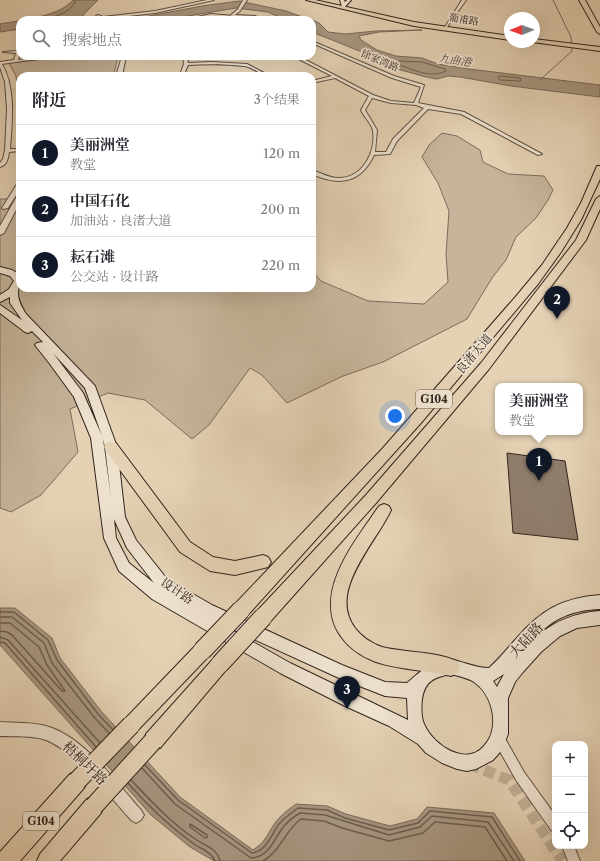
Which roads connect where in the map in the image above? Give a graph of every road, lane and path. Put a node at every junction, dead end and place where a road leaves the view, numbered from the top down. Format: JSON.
{"nodes":[{"id":1,"x":212,"y":0,"type":"edge"},
{"id":2,"x":245,"y":0,"type":"edge"},
{"id":3,"x":308,"y":0,"type":"edge"},
{"id":4,"x":342,"y":0,"type":"edge"},
{"id":5,"x":349,"y":0,"type":"edge"},
{"id":6,"x":464,"y":0,"type":"edge"},
{"id":7,"x":582,"y":0,"type":"edge"},
{"id":8,"x":344,"y":7,"type":"junction"},
{"id":9,"x":120,"y":16,"type":"edge"},
{"id":10,"x":206,"y":16,"type":"edge"},
{"id":11,"x":218,"y":16,"type":"edge"},
{"id":12,"x":232,"y":16,"type":"junction"},
{"id":13,"x":446,"y":26,"type":"junction"},
{"id":14,"x":600,"y":32,"type":"edge"},
{"id":15,"x":504,"y":34,"type":"edge"},
{"id":16,"x":504,"y":37,"type":"edge"},
{"id":17,"x":540,"y":40,"type":"edge"},
{"id":18,"x":540,"y":42,"type":"edge"},
{"id":19,"x":548,"y":42,"type":"junction"},
{"id":20,"x":316,"y":44,"type":"edge"},
{"id":21,"x":600,"y":45,"type":"edge"},
{"id":22,"x":589,"y":46,"type":"junction"},
{"id":23,"x":600,"y":49,"type":"edge"},
{"id":24,"x":5,"y":52,"type":"dead end"},
{"id":25,"x":16,"y":52,"type":"edge"},
{"id":26,"x":16,"y":60,"type":"edge"},
{"id":27,"x":123,"y":60,"type":"edge"},
{"id":28,"x":186,"y":60,"type":"edge"},
{"id":29,"x":303,"y":60,"type":"edge"},
{"id":30,"x":0,"y":63,"type":"edge"},
{"id":31,"x":186,"y":64,"type":"junction"},
{"id":32,"x":120,"y":72,"type":"edge"},
{"id":33,"x":183,"y":72,"type":"dead end"},
{"id":34,"x":260,"y":72,"type":"edge"},
{"id":35,"x":335,"y":77,"type":"junction"},
{"id":36,"x":316,"y":81,"type":"edge"},
{"id":37,"x":371,"y":96,"type":"junction"},
{"id":38,"x":416,"y":104,"type":"junction"},
{"id":39,"x":427,"y":107,"type":"junction"},
{"id":40,"x":16,"y":150,"type":"edge"},
{"id":41,"x":7,"y":151,"type":"junction"},
{"id":42,"x":373,"y":154,"type":"junction"},
{"id":43,"x":540,"y":154,"type":"dead end"},
{"id":44,"x":0,"y":165,"type":"edge"},
{"id":45,"x":600,"y":168,"type":"edge"},
{"id":46,"x":316,"y":174,"type":"edge"},
{"id":47,"x":16,"y":191,"type":"edge"},
{"id":48,"x":600,"y":199,"type":"edge"},
{"id":49,"x":16,"y":203,"type":"edge"},
{"id":50,"x":0,"y":218,"type":"edge"},
{"id":51,"x":0,"y":233,"type":"edge"},
{"id":52,"x":0,"y":270,"type":"edge"},
{"id":53,"x":16,"y":275,"type":"edge"},
{"id":54,"x":16,"y":287,"type":"edge"},
{"id":55,"x":13,"y":291,"type":"junction"},
{"id":56,"x":0,"y":299,"type":"edge"},
{"id":57,"x":0,"y":308,"type":"edge"},
{"id":58,"x":111,"y":447,"type":"junction"},
{"id":59,"x":384,"y":510,"type":"dead end"},
{"id":60,"x":263,"y":562,"type":"dead end"},
{"id":61,"x":600,"y":602,"type":"edge"},
{"id":62,"x":600,"y":618,"type":"edge"},
{"id":63,"x":451,"y":667,"type":"junction"},
{"id":64,"x":478,"y":675,"type":"junction"},
{"id":65,"x":419,"y":683,"type":"junction"},
{"id":66,"x":500,"y":710,"type":"junction"},
{"id":67,"x":0,"y":729,"type":"edge"},
{"id":68,"x":422,"y":738,"type":"junction"},
{"id":69,"x":499,"y":738,"type":"junction"},
{"id":70,"x":136,"y":815,"type":"dead end"},
{"id":71,"x":552,"y":822,"type":"edge"},
{"id":72,"x":569,"y":849,"type":"edge"},
{"id":73,"x":6,"y":861,"type":"edge"},
{"id":74,"x":47,"y":861,"type":"edge"},
{"id":75,"x":574,"y":861,"type":"edge"}],
"edges":[{"from":1,"to":9,"type":"street"},
{"from":2,"to":12,"type":"street"},
{"from":3,"to":8,"type":"main road"},
{"from":4,"to":8,"type":"main road"},
{"from":5,"to":8,"type":"main road"},
{"from":6,"to":13,"type":"street"},
{"from":7,"to":14,"type":"highway"},
{"from":8,"to":13,"type":"main road","name":"葡甫路"},
{"from":8,"to":16,"type":"main road","name":"葡甫路"},
{"from":10,"to":12,"type":"street"},
{"from":11,"to":12,"type":"street"},
{"from":13,"to":15,"type":"main road","name":"葡甫路"},
{"from":17,"to":19,"type":"main road"},
{"from":18,"to":19,"type":"main road"},
{"from":19,"to":22,"type":"main road"},
{"from":20,"to":38,"type":"street","name":"徐家湾路"},
{"from":21,"to":22,"type":"main road"},
{"from":22,"to":23,"type":"main road"},
{"from":24,"to":25,"type":"street"},
{"from":26,"to":30,"type":"street"},
{"from":27,"to":32,"type":"street"},
{"from":28,"to":31,"type":"street"},
{"from":29,"to":35,"type":"street"},
{"from":30,"to":41,"type":"street"},
{"from":31,"to":33,"type":"street"},
{"from":31,"to":34,"type":"street"},
{"from":35,"to":36,"type":"street"},
{"from":35,"to":37,"type":"street"},
{"from":37,"to":38,"type":"street"},
{"from":37,"to":42,"type":"street"},
{"from":38,"to":39,"type":"street"},
{"from":39,"to":42,"type":"street"},
{"from":39,"to":43,"type":"street"},
{"from":40,"to":41,"type":"street"},
{"from":41,"to":44,"type":"street"},
{"from":42,"to":46,"type":"street"},
{"from":45,"to":73,"type":"highway","name":"良渚大道","number":"G104","bridge":true},
{"from":47,"to":50,"type":"street"},
{"from":48,"to":74,"type":"highway","name":"良渚大道","number":"G104","bridge":true},
{"from":49,"to":51,"type":"street"},
{"from":52,"to":53,"type":"main road","name":"设计路"},
{"from":54,"to":55,"type":"main road","name":"设计路"},
{"from":55,"to":56,"type":"main road"},
{"from":55,"to":58,"type":"main road","name":"设计路"},
{"from":57,"to":68,"type":"main road","name":"设计路"},
{"from":58,"to":60,"type":"highway"},
{"from":58,"to":65,"type":"main road","name":"设计路"},
{"from":59,"to":63,"type":"highway"},
{"from":61,"to":64,"type":"main road","name":"大陆路"},
{"from":62,"to":66,"type":"main road","name":"大陆路"},
{"from":63,"to":64,"type":"main road"},
{"from":63,"to":65,"type":"main road","name":"设计路"},
{"from":64,"to":66,"type":"main road"},
{"from":65,"to":68,"type":"main road"},
{"from":66,"to":69,"type":"main road"},
{"from":67,"to":70,"type":"street","name":"梧桐圩路"},
{"from":68,"to":69,"type":"main road"},
{"from":69,"to":71,"type":"street"},
{"from":72,"to":75,"type":"street"}]}
